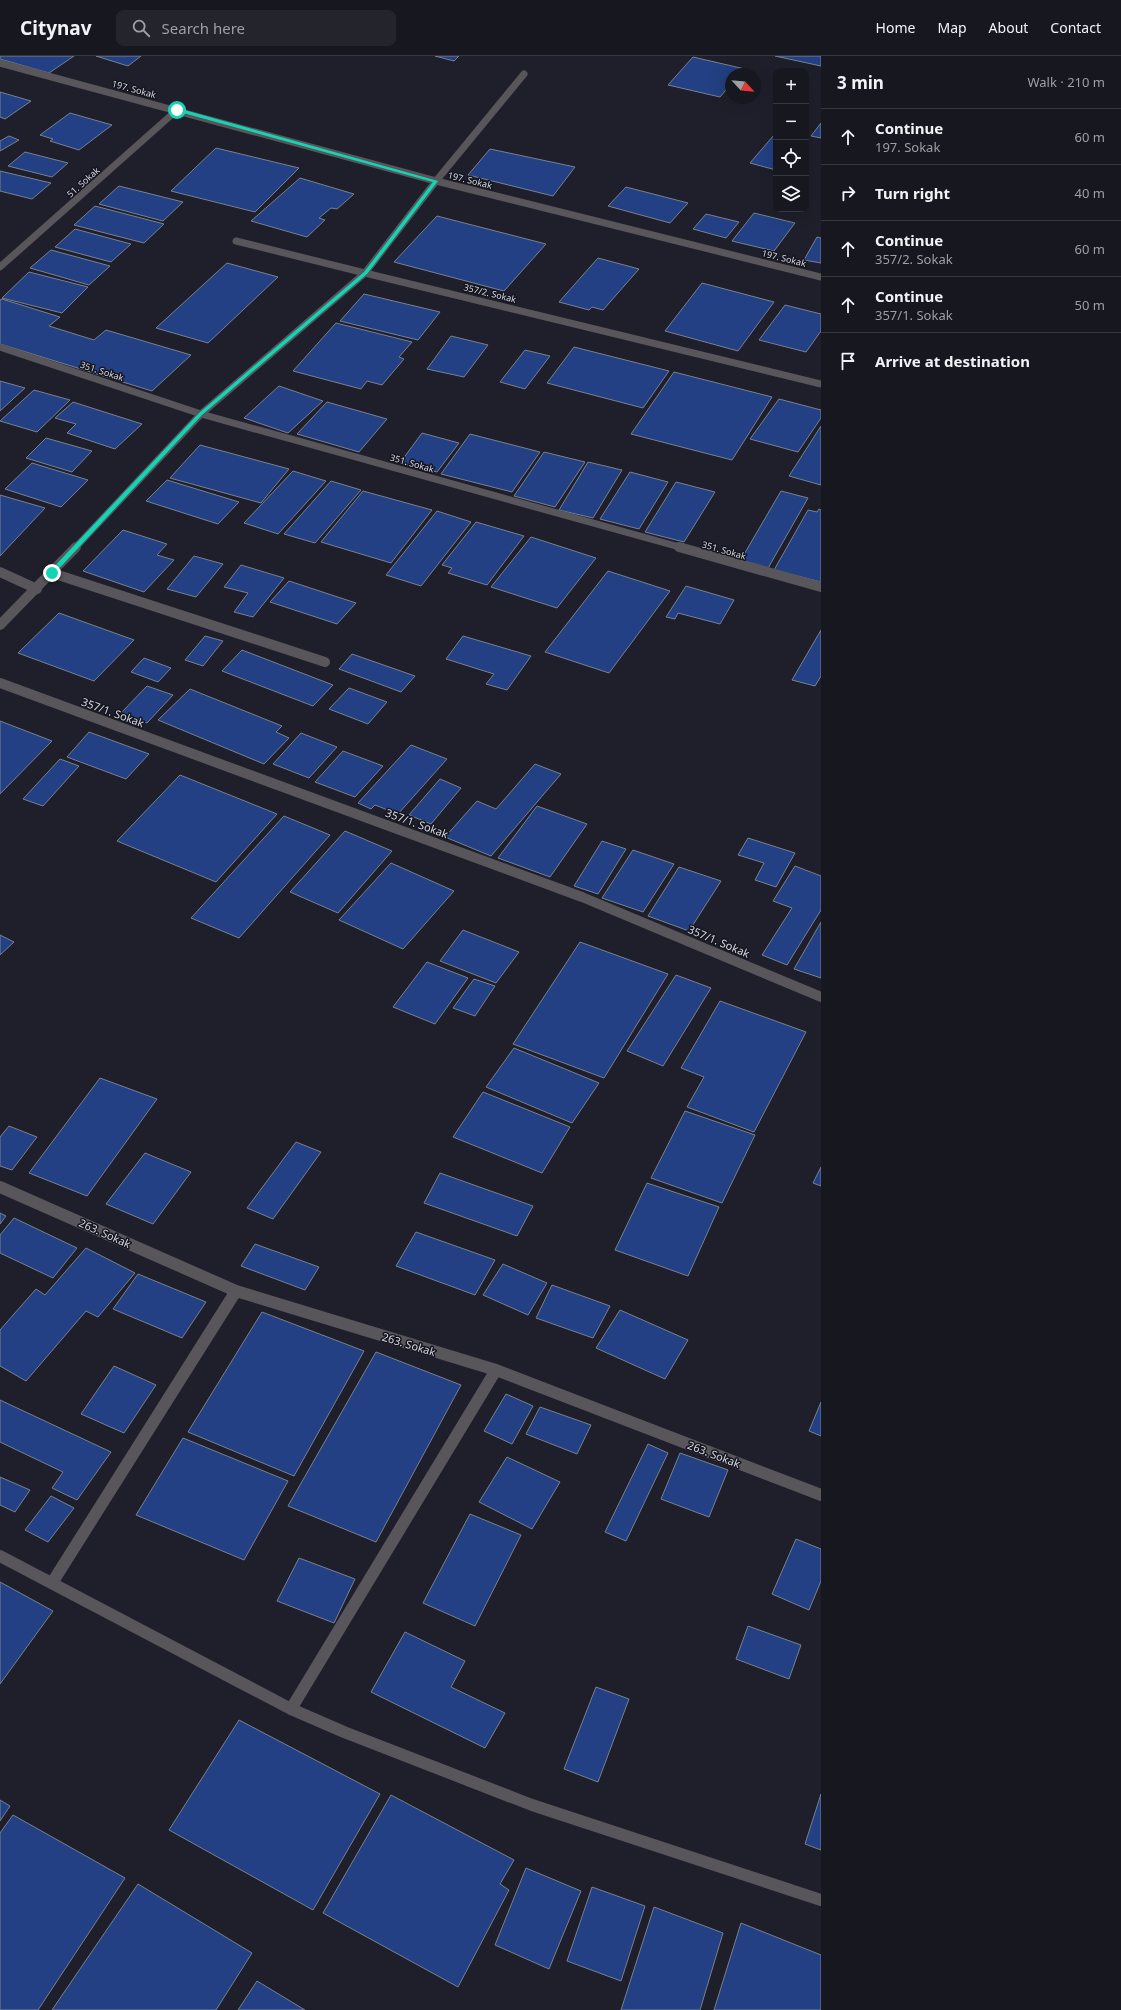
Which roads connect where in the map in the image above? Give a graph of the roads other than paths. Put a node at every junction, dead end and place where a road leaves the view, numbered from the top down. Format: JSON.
{"nodes":[{"id":1,"x":0,"y":63,"type":"edge"},
{"id":2,"x":524,"y":74,"type":"dead end"},
{"id":3,"x":177,"y":110,"type":"junction"},
{"id":4,"x":436,"y":181,"type":"junction"},
{"id":5,"x":236,"y":241,"type":"dead end"},
{"id":6,"x":0,"y":267,"type":"edge"},
{"id":7,"x":365,"y":273,"type":"junction"},
{"id":8,"x":821,"y":277,"type":"edge"},
{"id":9,"x":0,"y":347,"type":"edge"},
{"id":10,"x":821,"y":384,"type":"edge"},
{"id":11,"x":201,"y":414,"type":"junction"},
{"id":12,"x":0,"y":572,"type":"edge"},
{"id":13,"x":52,"y":573,"type":"junction"},
{"id":14,"x":821,"y":587,"type":"edge"},
{"id":15,"x":37,"y":589,"type":"junction"},
{"id":16,"x":0,"y":625,"type":"edge"},
{"id":17,"x":325,"y":662,"type":"dead end"},
{"id":18,"x":0,"y":683,"type":"edge"},
{"id":19,"x":821,"y":997,"type":"edge"},
{"id":20,"x":0,"y":1187,"type":"edge"},
{"id":21,"x":236,"y":1291,"type":"junction"},
{"id":22,"x":496,"y":1370,"type":"junction"},
{"id":23,"x":821,"y":1495,"type":"edge"},
{"id":24,"x":0,"y":1556,"type":"edge"},
{"id":25,"x":52,"y":1583,"type":"junction"},
{"id":26,"x":291,"y":1709,"type":"junction"},
{"id":27,"x":821,"y":1900,"type":"edge"}],
"edges":[{"from":1,"to":3,"type":"street","name":"197. Sokak"},
{"from":2,"to":4,"type":"street"},
{"from":3,"to":4,"type":"street","name":"197. Sokak"},
{"from":3,"to":6,"type":"street","name":"51. Sokak"},
{"from":4,"to":7,"type":"street"},
{"from":4,"to":8,"type":"street","name":"197. Sokak"},
{"from":5,"to":7,"type":"street","name":"357/2. Sokak"},
{"from":7,"to":10,"type":"street","name":"357/2. Sokak"},
{"from":7,"to":11,"type":"street"},
{"from":9,"to":11,"type":"street","name":"351. Sokak"},
{"from":11,"to":13,"type":"street"},
{"from":11,"to":14,"type":"street","name":"351. Sokak"},
{"from":12,"to":15,"type":"street"},
{"from":13,"to":15,"type":"street"},
{"from":13,"to":17,"type":"street"},
{"from":15,"to":16,"type":"street"},
{"from":18,"to":19,"type":"street","name":"357/1. Sokak"},
{"from":20,"to":21,"type":"street","name":"263. Sokak"},
{"from":21,"to":22,"type":"street","name":"263. Sokak"},
{"from":21,"to":25,"type":"street"},
{"from":22,"to":23,"type":"street","name":"263. Sokak"},
{"from":22,"to":26,"type":"street"},
{"from":24,"to":25,"type":"street"},
{"from":25,"to":26,"type":"street"},
{"from":26,"to":27,"type":"street"}]}
